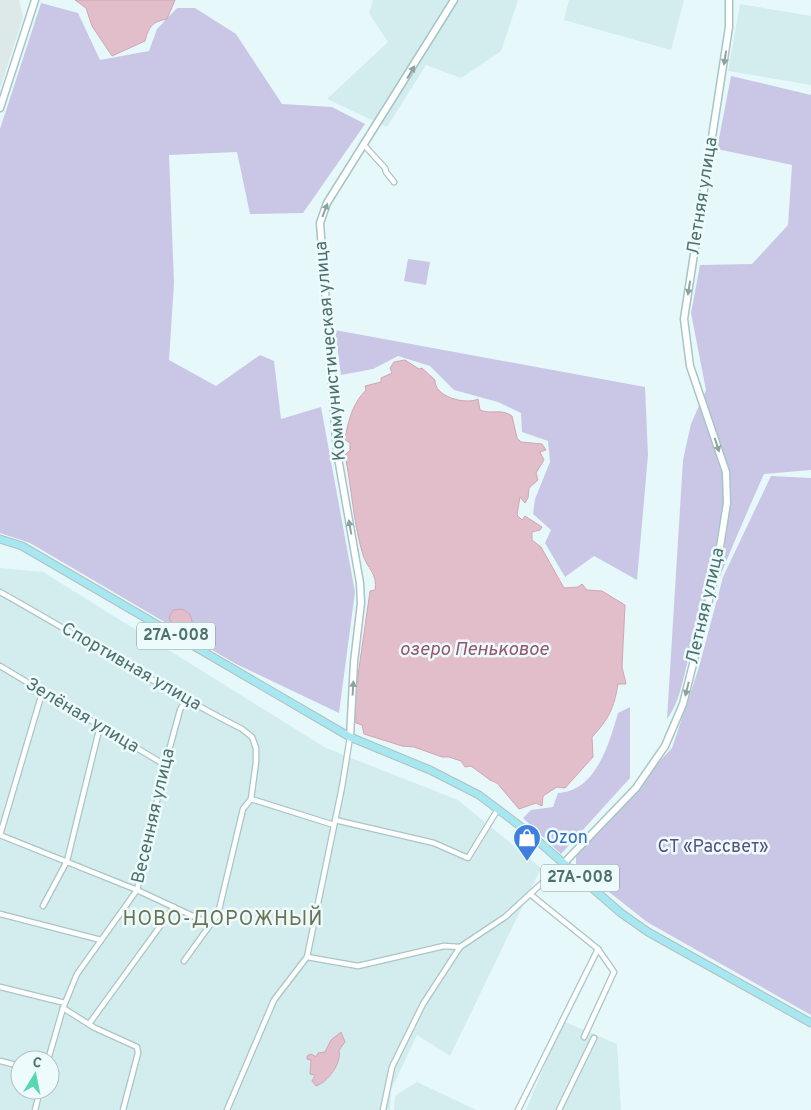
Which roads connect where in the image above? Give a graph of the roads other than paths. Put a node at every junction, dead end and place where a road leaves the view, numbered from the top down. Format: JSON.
{"nodes":[{"id":1,"x":35,"y":0,"type":"edge"},
{"id":2,"x":454,"y":0,"type":"edge"},
{"id":3,"x":729,"y":0,"type":"edge"},
{"id":4,"x":0,"y":108,"type":"edge"},
{"id":5,"x":364,"y":145,"type":"junction"},
{"id":6,"x":394,"y":182,"type":"dead end"},
{"id":7,"x":0,"y":539,"type":"edge"},
{"id":8,"x":0,"y":592,"type":"edge"},
{"id":9,"x":0,"y":666,"type":"edge"},
{"id":10,"x":42,"y":693,"type":"junction"},
{"id":11,"x":186,"y":700,"type":"junction"},
{"id":12,"x":100,"y":726,"type":"junction"},
{"id":13,"x":350,"y":737,"type":"junction"},
{"id":14,"x":165,"y":765,"type":"junction"},
{"id":15,"x":251,"y":799,"type":"junction"},
{"id":16,"x":498,"y":809,"type":"junction"},
{"id":17,"x":334,"y":822,"type":"junction"},
{"id":18,"x":0,"y":835,"type":"edge"},
{"id":19,"x":67,"y":861,"type":"junction"},
{"id":20,"x":563,"y":864,"type":"junction"},
{"id":21,"x":137,"y":890,"type":"junction"},
{"id":22,"x":530,"y":894,"type":"junction"},
{"id":23,"x":43,"y":906,"type":"dead end"},
{"id":24,"x":174,"y":907,"type":"junction"},
{"id":25,"x":0,"y":914,"type":"edge"},
{"id":26,"x":210,"y":924,"type":"junction"},
{"id":27,"x":101,"y":940,"type":"junction"},
{"id":28,"x":460,"y":947,"type":"junction"},
{"id":29,"x":598,"y":949,"type":"junction"},
{"id":30,"x":307,"y":957,"type":"junction"},
{"id":31,"x":184,"y":961,"type":"dead end"},
{"id":32,"x":0,"y":986,"type":"edge"},
{"id":33,"x":64,"y":1006,"type":"junction"},
{"id":34,"x":811,"y":1023,"type":"edge"},
{"id":35,"x":89,"y":1024,"type":"junction"},
{"id":36,"x":584,"y":1038,"type":"dead end"},
{"id":37,"x":594,"y":1038,"type":"dead end"},
{"id":38,"x":51,"y":1050,"type":"edge"},
{"id":39,"x":122,"y":1110,"type":"edge"},
{"id":40,"x":228,"y":1110,"type":"edge"},
{"id":41,"x":383,"y":1110,"type":"edge"},
{"id":42,"x":518,"y":1110,"type":"edge"},
{"id":43,"x":559,"y":1110,"type":"edge"}],
"edges":[{"from":1,"to":4,"type":"street"},
{"from":5,"to":2,"type":"street","name":"Коммунистическая улица","one_way":true},
{"from":3,"to":20,"type":"street","name":"Летняя улица","one_way":true},
{"from":5,"to":6,"type":"street"},
{"from":13,"to":5,"type":"street","name":"Коммунистическая улица","one_way":true},
{"from":7,"to":13,"type":"main road","number":"27А-008"},
{"from":8,"to":11,"type":"street","name":"Спортивная улица"},
{"from":9,"to":10,"type":"street","name":"Зелёная улица"},
{"from":10,"to":12,"type":"street","name":"Зелёная улица"},
{"from":10,"to":18,"type":"street"},
{"from":11,"to":14,"type":"street","name":"Весенняя улица"},
{"from":11,"to":15,"type":"street","name":"Спортивная улица"},
{"from":12,"to":14,"type":"street","name":"Зелёная улица"},
{"from":12,"to":19,"type":"street"},
{"from":13,"to":16,"type":"main road","number":"27А-008"},
{"from":13,"to":17,"type":"street"},
{"from":14,"to":21,"type":"street","name":"Весенняя улица"},
{"from":15,"to":17,"type":"street"},
{"from":15,"to":26,"type":"street"},
{"from":16,"to":17,"type":"street"},
{"from":16,"to":20,"type":"main road","number":"27А-008"},
{"from":17,"to":30,"type":"street"},
{"from":18,"to":19,"type":"street"},
{"from":19,"to":21,"type":"street"},
{"from":19,"to":23,"type":"street"},
{"from":20,"to":22,"type":"street","name":"Летняя улица"},
{"from":20,"to":34,"type":"main road","number":"27А-008"},
{"from":21,"to":24,"type":"street"},
{"from":21,"to":27,"type":"street","name":"Весенняя улица"},
{"from":22,"to":28,"type":"street","name":"Летняя улица"},
{"from":22,"to":29,"type":"street"},
{"from":24,"to":26,"type":"street"},
{"from":24,"to":35,"type":"street"},
{"from":25,"to":27,"type":"street"},
{"from":26,"to":31,"type":"street"},
{"from":27,"to":33,"type":"street","name":"Весенняя улица"},
{"from":28,"to":30,"type":"street"},
{"from":28,"to":41,"type":"street","name":"Летняя улица"},
{"from":29,"to":36,"type":"street"},
{"from":29,"to":42,"type":"street"},
{"from":30,"to":40,"type":"street"},
{"from":32,"to":33,"type":"street"},
{"from":33,"to":35,"type":"street"},
{"from":33,"to":38,"type":"street","name":"Весенняя улица"},
{"from":35,"to":39,"type":"street"},
{"from":37,"to":43,"type":"street"}]}
